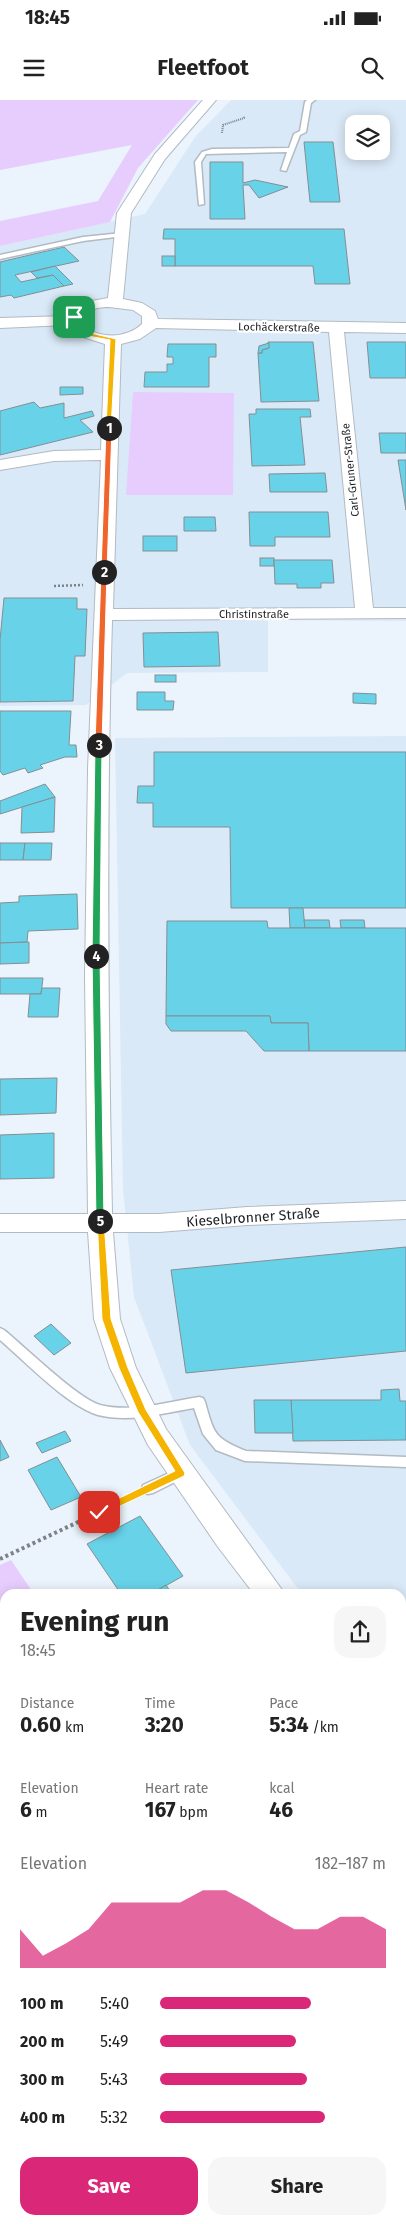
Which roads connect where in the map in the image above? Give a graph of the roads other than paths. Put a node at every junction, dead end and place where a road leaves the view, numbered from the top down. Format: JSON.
{"nodes":[{"id":1,"x":210,"y":100,"type":"edge"},
{"id":2,"x":312,"y":100,"type":"edge"},
{"id":3,"x":290,"y":150,"type":"junction"},
{"id":4,"x":284,"y":170,"type":"dead end"},
{"id":5,"x":201,"y":204,"type":"dead end"},
{"id":6,"x":122,"y":235,"type":"junction"},
{"id":7,"x":0,"y":257,"type":"edge"},
{"id":8,"x":115,"y":302,"type":"junction"},
{"id":9,"x":73,"y":320,"type":"junction"},
{"id":10,"x":0,"y":323,"type":"edge"},
{"id":11,"x":151,"y":323,"type":"junction"},
{"id":12,"x":336,"y":328,"type":"junction"},
{"id":13,"x":406,"y":328,"type":"edge"},
{"id":14,"x":113,"y":339,"type":"junction"},
{"id":15,"x":108,"y":455,"type":"junction"},
{"id":16,"x":0,"y":465,"type":"edge"},
{"id":17,"x":365,"y":613,"type":"junction"},
{"id":18,"x":406,"y":613,"type":"edge"},
{"id":19,"x":102,"y":615,"type":"junction"},
{"id":20,"x":406,"y":1210,"type":"edge"},
{"id":21,"x":0,"y":1224,"type":"edge"},
{"id":22,"x":100,"y":1224,"type":"junction"},
{"id":23,"x":0,"y":1333,"type":"edge"},
{"id":24,"x":143,"y":1412,"type":"junction"},
{"id":25,"x":406,"y":1462,"type":"edge"},
{"id":26,"x":180,"y":1473,"type":"junction"},
{"id":27,"x":148,"y":1489,"type":"road end"},
{"id":28,"x":267,"y":1589,"type":"edge"}],
"edges":[{"from":1,"to":6,"type":"street"},
{"from":2,"to":3,"type":"lane"},
{"from":3,"to":4,"type":"lane"},
{"from":3,"to":5,"type":"lane"},
{"from":6,"to":7,"type":"lane"},
{"from":6,"to":8,"type":"street"},
{"from":8,"to":9,"type":"street"},
{"from":8,"to":11,"type":"street"},
{"from":9,"to":10,"type":"street"},
{"from":9,"to":14,"type":"street"},
{"from":11,"to":12,"type":"street","name":"Lochäckerstraße"},
{"from":11,"to":14,"type":"street"},
{"from":12,"to":13,"type":"street","name":"Lochäckerstraße"},
{"from":12,"to":17,"type":"street","name":"Carl-Gruner-Straße"},
{"from":14,"to":15,"type":"street"},
{"from":15,"to":16,"type":"street"},
{"from":15,"to":19,"type":"street"},
{"from":17,"to":18,"type":"street","name":"Christinstraße"},
{"from":17,"to":19,"type":"street","name":"Christinstraße"},
{"from":19,"to":22,"type":"street"},
{"from":20,"to":22,"type":"street","name":"Kieselbronner Straße"},
{"from":21,"to":22,"type":"street","name":"Kieselbronner Straße"},
{"from":22,"to":24,"type":"street"},
{"from":23,"to":24,"type":"lane"},
{"from":24,"to":25,"type":"lane"},
{"from":24,"to":26,"type":"street"},
{"from":26,"to":27,"type":"lane"},
{"from":26,"to":28,"type":"street"}]}
